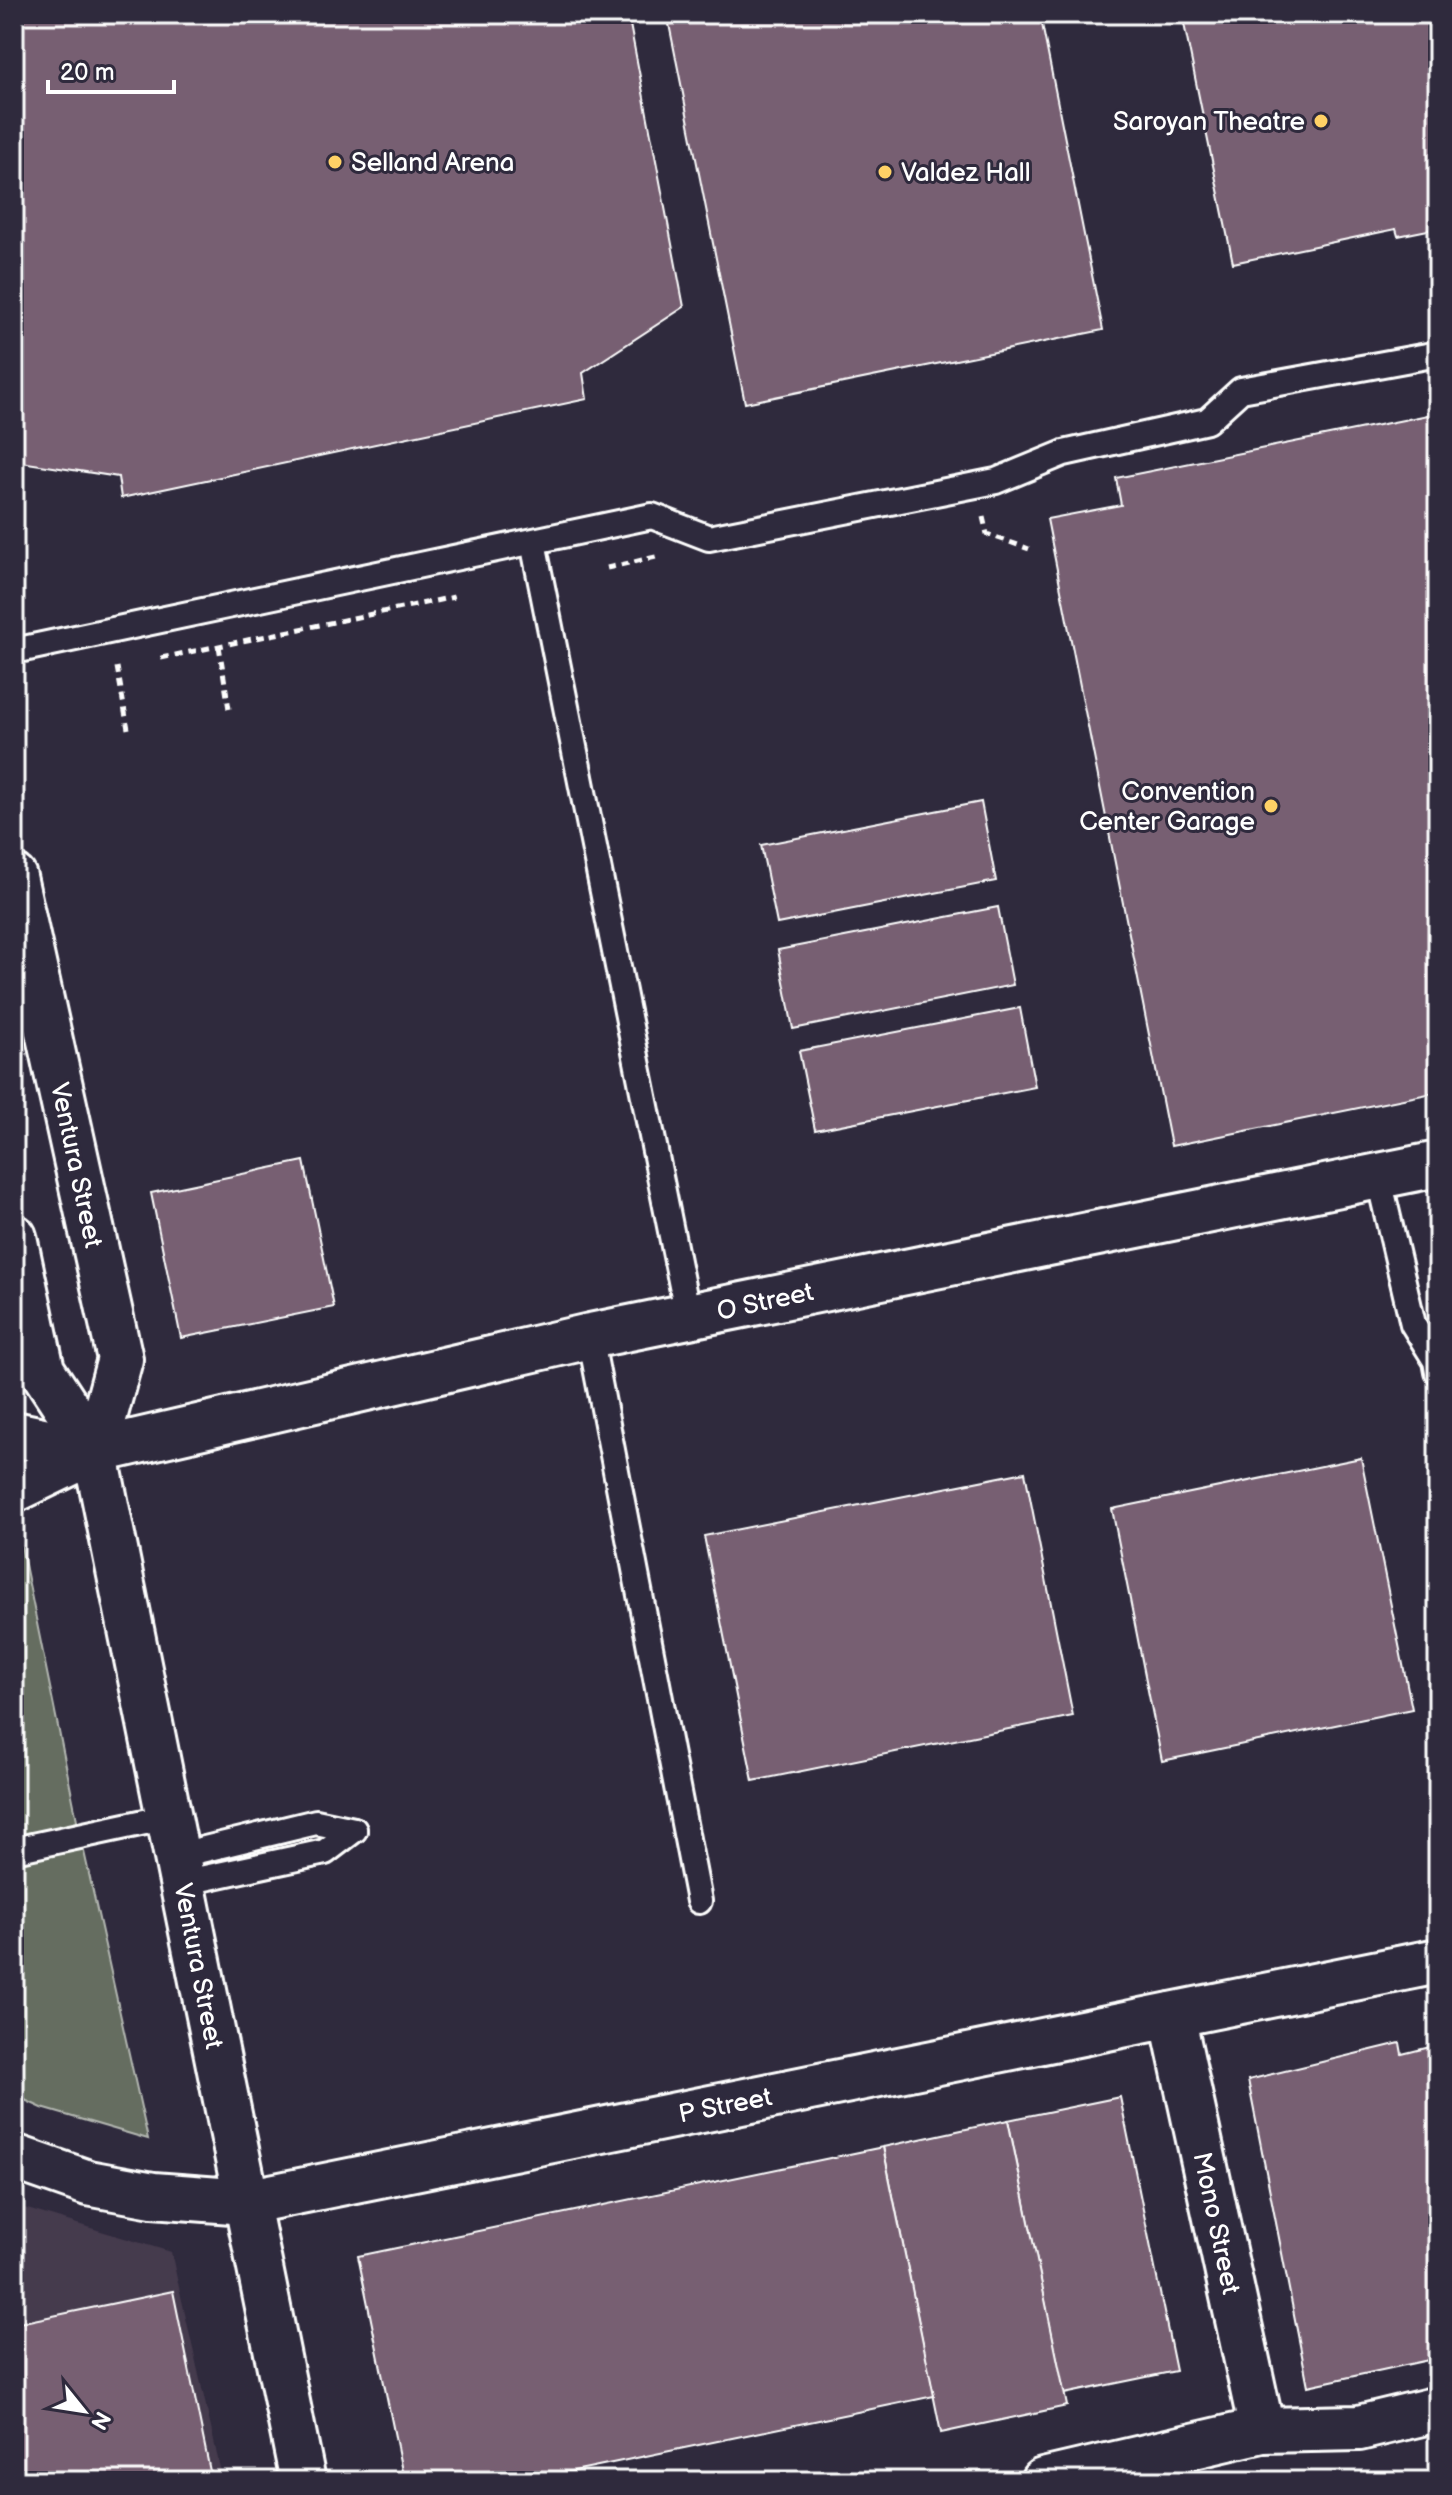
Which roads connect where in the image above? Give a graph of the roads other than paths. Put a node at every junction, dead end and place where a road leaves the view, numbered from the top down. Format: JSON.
{"nodes":[{"id":1,"x":1438,"y":354,"type":"edge"},
{"id":2,"x":533,"y":542,"type":"junction"},
{"id":3,"x":14,"y":651,"type":"edge"},
{"id":4,"x":14,"y":877,"type":"edge"},
{"id":5,"x":1438,"y":1164,"type":"edge"},
{"id":6,"x":1378,"y":1175,"type":"junction"},
{"id":7,"x":14,"y":1237,"type":"edge"},
{"id":8,"x":688,"y":1316,"type":"junction"},
{"id":9,"x":590,"y":1336,"type":"junction"},
{"id":10,"x":1438,"y":1372,"type":"edge"},
{"id":11,"x":14,"y":1434,"type":"edge"},
{"id":12,"x":95,"y":1451,"type":"junction"},
{"id":13,"x":14,"y":1490,"type":"edge"},
{"id":14,"x":14,"y":1850,"type":"edge"},
{"id":15,"x":176,"y":1852,"type":"junction"},
{"id":16,"x":699,"y":1901,"type":"dead end"},
{"id":17,"x":1438,"y":1961,"type":"edge"},
{"id":18,"x":1172,"y":2015,"type":"junction"},
{"id":19,"x":14,"y":2157,"type":"edge"},
{"id":20,"x":246,"y":2202,"type":"junction"},
{"id":21,"x":1435,"y":2428,"type":"edge"},
{"id":22,"x":1262,"y":2430,"type":"junction"},
{"id":23,"x":303,"y":2481,"type":"edge"},
{"id":24,"x":1043,"y":2481,"type":"edge"}],
"edges":[{"from":1,"to":2,"type":"lane"},
{"from":2,"to":3,"type":"lane"},
{"from":2,"to":8,"type":"lane"},
{"from":4,"to":12,"type":"main road","name":"Ventura Street"},
{"from":5,"to":6,"type":"main road","name":"O Street"},
{"from":6,"to":8,"type":"main road","name":"O Street"},
{"from":6,"to":10,"type":"lane"},
{"from":7,"to":12,"type":"main road","name":"Ventura Street"},
{"from":8,"to":9,"type":"main road","name":"O Street"},
{"from":9,"to":12,"type":"main road","name":"O Street"},
{"from":9,"to":16,"type":"lane"},
{"from":11,"to":12,"type":"main road","name":"O Street"},
{"from":12,"to":13,"type":"main road","name":"O Street"},
{"from":12,"to":15,"type":"main road","name":"Ventura Street"},
{"from":14,"to":15,"type":"lane"},
{"from":15,"to":15,"type":"lane"},
{"from":15,"to":20,"type":"main road","name":"Ventura Street"},
{"from":17,"to":18,"type":"main road","name":"P Street"},
{"from":18,"to":20,"type":"main road","name":"P Street"},
{"from":18,"to":22,"type":"main road","name":"Mono Street"},
{"from":19,"to":20,"type":"main road","name":"P Street"},
{"from":20,"to":23,"type":"main road","name":"Ventura Street"},
{"from":21,"to":22,"type":"main road"},
{"from":22,"to":24,"type":"main road"}]}
